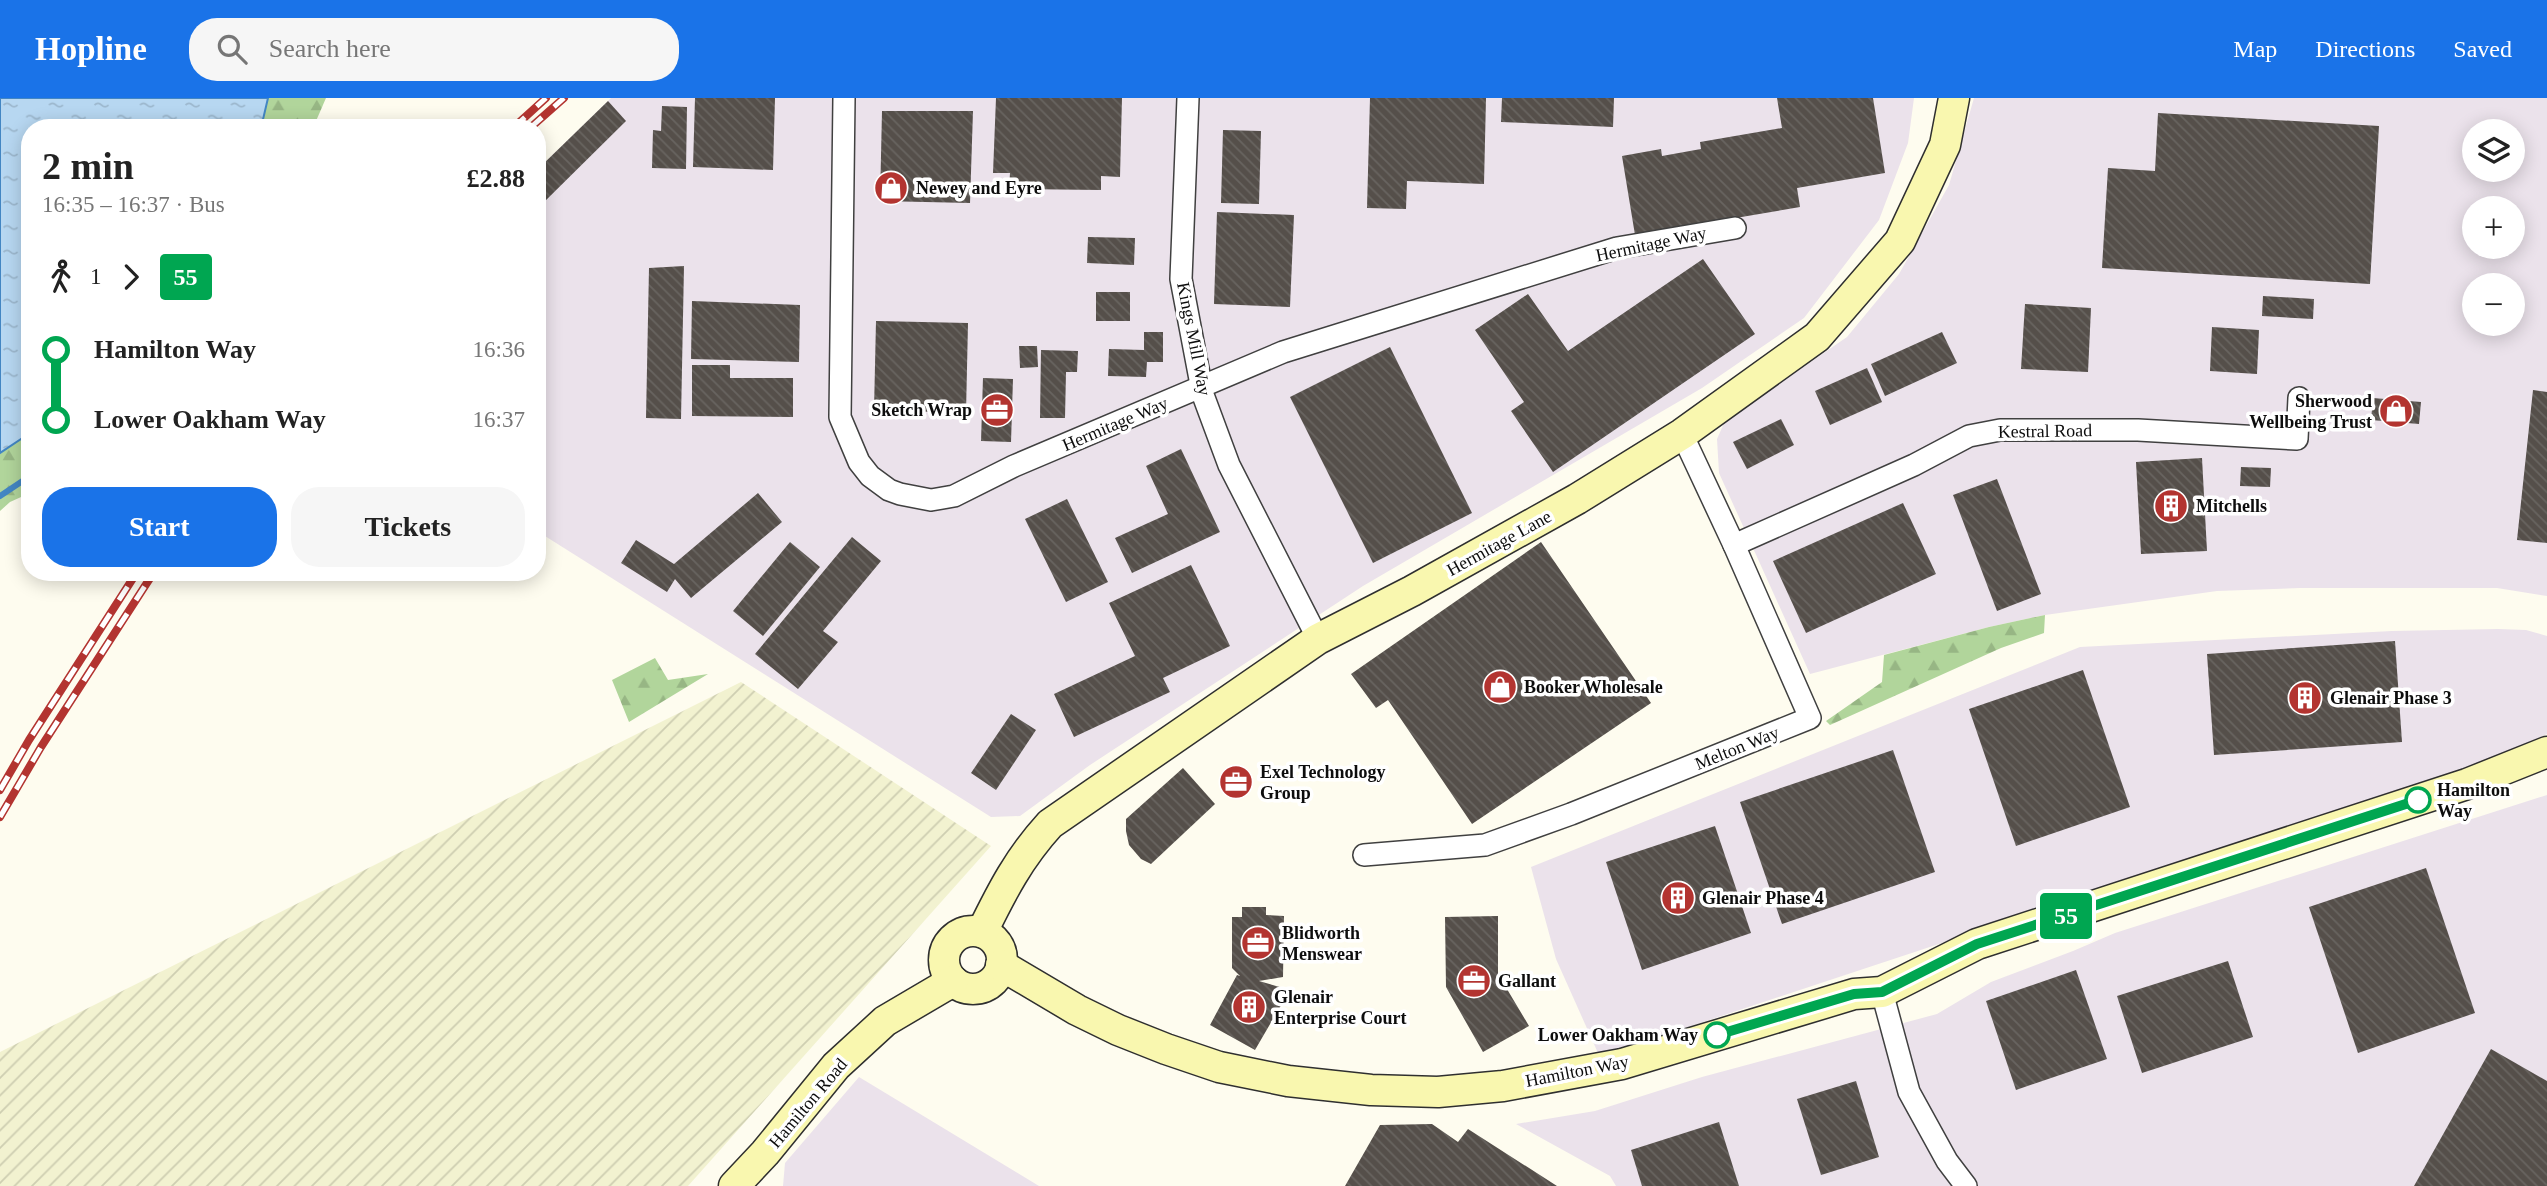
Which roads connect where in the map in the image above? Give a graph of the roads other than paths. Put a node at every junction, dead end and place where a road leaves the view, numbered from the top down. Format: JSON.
{"nodes":[{"id":1,"x":844,"y":98,"type":"edge"},
{"id":2,"x":1188,"y":98,"type":"edge"},
{"id":3,"x":1954,"y":98,"type":"edge"},
{"id":4,"x":1735,"y":228,"type":"dead end"},
{"id":5,"x":1201,"y":387,"type":"junction"},
{"id":6,"x":2299,"y":398,"type":"dead end"},
{"id":7,"x":1682,"y":434,"type":"junction"},
{"id":8,"x":1734,"y":545,"type":"junction"},
{"id":9,"x":1318,"y":639,"type":"junction"},
{"id":10,"x":2547,"y":752,"type":"edge"},
{"id":11,"x":1364,"y":855,"type":"dead end"},
{"id":12,"x":982,"y":932,"type":"junction"},
{"id":13,"x":1001,"y":965,"type":"junction"},
{"id":14,"x":953,"y":981,"type":"junction"},
{"id":15,"x":1882,"y":992,"type":"junction"},
{"id":16,"x":765,"y":1153,"type":"junction"},
{"id":17,"x":734,"y":1186,"type":"edge"},
{"id":18,"x":758,"y":1186,"type":"edge"},
{"id":19,"x":1966,"y":1186,"type":"edge"}],
"edges":[{"from":1,"to":5,"type":"street","name":"Hermitage Way"},
{"from":2,"to":5,"type":"street","name":"Kings Mill Way"},
{"from":3,"to":7,"type":"street","name":"Hermitage Lane"},
{"from":4,"to":5,"type":"street","name":"Hermitage Way"},
{"from":5,"to":9,"type":"street","name":"Kings Mill Way"},
{"from":6,"to":8,"type":"street","name":"Kestral Road"},
{"from":7,"to":8,"type":"street","name":"Melton Way"},
{"from":7,"to":9,"type":"street","name":"Hermitage Lane"},
{"from":8,"to":11,"type":"street","name":"Melton Way"},
{"from":9,"to":12,"type":"street","name":"Hermitage Lane"},
{"from":10,"to":15,"type":"street","name":"Hamilton Way"},
{"from":12,"to":13,"type":"street"},
{"from":12,"to":14,"type":"street"},
{"from":13,"to":14,"type":"street"},
{"from":13,"to":15,"type":"street","name":"Hamilton Way"},
{"from":14,"to":16,"type":"street","name":"Hamilton Road"},
{"from":15,"to":19,"type":"street"},
{"from":16,"to":17,"type":"street","name":"Hamilton Road"},
{"from":16,"to":18,"type":"street","name":"Hamilton Road"}]}
